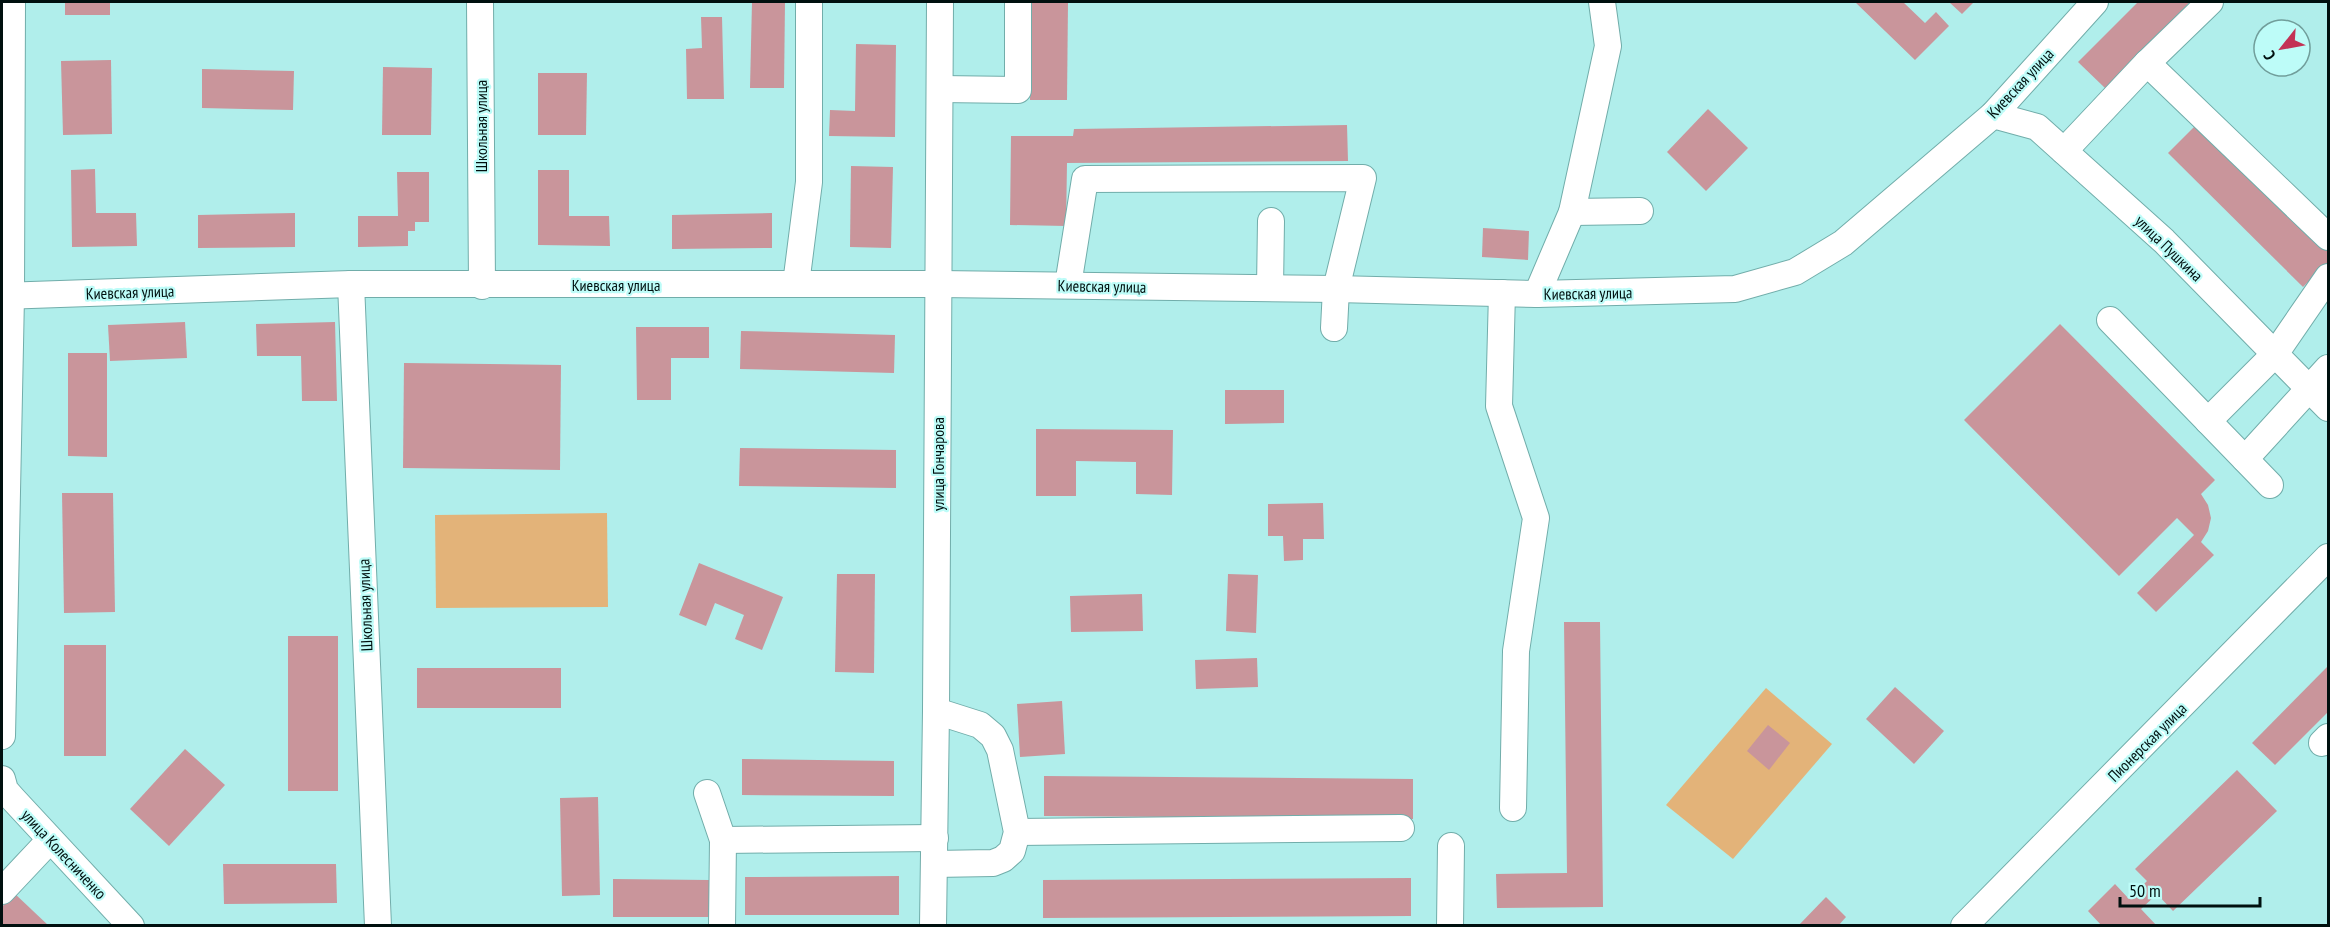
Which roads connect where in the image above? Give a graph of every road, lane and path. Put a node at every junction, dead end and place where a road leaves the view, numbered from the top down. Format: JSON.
{"nodes":[{"id":1,"x":12,"y":2,"type":"edge"},
{"id":2,"x":480,"y":2,"type":"edge"},
{"id":3,"x":809,"y":2,"type":"edge"},
{"id":4,"x":940,"y":2,"type":"edge"},
{"id":5,"x":1018,"y":2,"type":"edge"},
{"id":6,"x":1602,"y":2,"type":"edge"},
{"id":7,"x":2095,"y":2,"type":"edge"},
{"id":8,"x":2210,"y":2,"type":"edge"},
{"id":9,"x":2147,"y":63,"type":"junction"},
{"id":10,"x":940,"y":89,"type":"junction"},
{"id":11,"x":1993,"y":115,"type":"junction"},
{"id":12,"x":2064,"y":151,"type":"junction"},
{"id":13,"x":1572,"y":212,"type":"junction"},
{"id":14,"x":1640,"y":212,"type":"dead end"},
{"id":15,"x":1271,"y":220,"type":"dead end"},
{"id":16,"x":2328,"y":237,"type":"edge"},
{"id":17,"x":2328,"y":277,"type":"edge"},
{"id":18,"x":351,"y":284,"type":"junction"},
{"id":19,"x":796,"y":284,"type":"junction"},
{"id":20,"x":939,"y":284,"type":"junction"},
{"id":21,"x":1068,"y":285,"type":"junction"},
{"id":22,"x":482,"y":286,"type":"junction"},
{"id":23,"x":1270,"y":288,"type":"junction"},
{"id":24,"x":1336,"y":289,"type":"junction"},
{"id":25,"x":1502,"y":293,"type":"junction"},
{"id":26,"x":1537,"y":294,"type":"junction"},
{"id":27,"x":6,"y":296,"type":"edge"},
{"id":28,"x":2110,"y":320,"type":"dead end"},
{"id":29,"x":1334,"y":328,"type":"dead end"},
{"id":30,"x":2275,"y":354,"type":"junction"},
{"id":31,"x":2328,"y":368,"type":"edge"},
{"id":32,"x":2308,"y":388,"type":"junction"},
{"id":33,"x":2328,"y":408,"type":"edge"},
{"id":34,"x":2208,"y":421,"type":"junction"},
{"id":35,"x":2245,"y":459,"type":"junction"},
{"id":36,"x":2270,"y":485,"type":"dead end"},
{"id":37,"x":2328,"y":558,"type":"edge"},
{"id":38,"x":936,"y":711,"type":"junction"},
{"id":39,"x":2,"y":735,"type":"edge"},
{"id":40,"x":2,"y":779,"type":"edge"},
{"id":41,"x":707,"y":793,"type":"dead end"},
{"id":42,"x":1513,"y":808,"type":"dead end"},
{"id":43,"x":1401,"y":828,"type":"dead end"},
{"id":44,"x":1017,"y":832,"type":"junction"},
{"id":45,"x":935,"y":838,"type":"junction"},
{"id":46,"x":50,"y":840,"type":"junction"},
{"id":47,"x":723,"y":840,"type":"junction"},
{"id":48,"x":1451,"y":846,"type":"dead end"},
{"id":49,"x":934,"y":864,"type":"junction"},
{"id":50,"x":2,"y":891,"type":"edge"},
{"id":51,"x":131,"y":926,"type":"edge"},
{"id":52,"x":378,"y":926,"type":"edge"},
{"id":53,"x":722,"y":926,"type":"edge"},
{"id":54,"x":933,"y":926,"type":"edge"},
{"id":55,"x":1450,"y":926,"type":"edge"},
{"id":56,"x":1964,"y":926,"type":"edge"}],
"edges":[{"from":1,"to":27,"type":"street"},
{"from":2,"to":22,"type":"street","name":"Школьная улица"},
{"from":3,"to":19,"type":"street"},
{"from":4,"to":10,"type":"street","name":"улица Гончарова"},
{"from":5,"to":10,"type":"street"},
{"from":6,"to":13,"type":"street"},
{"from":7,"to":11,"type":"street","name":"Киевская улица"},
{"from":8,"to":9,"type":"street"},
{"from":9,"to":12,"type":"street"},
{"from":9,"to":16,"type":"street"},
{"from":10,"to":20,"type":"street","name":"улица Гончарова"},
{"from":11,"to":12,"type":"street","name":"улица Пушкина"},
{"from":11,"to":26,"type":"street","name":"Киевская улица"},
{"from":12,"to":30,"type":"street","name":"улица Пушкина"},
{"from":13,"to":14,"type":"street"},
{"from":13,"to":26,"type":"street"},
{"from":15,"to":23,"type":"street"},
{"from":17,"to":30,"type":"street"},
{"from":18,"to":22,"type":"street","name":"Киевская улица"},
{"from":18,"to":27,"type":"street","name":"Киевская улица"},
{"from":18,"to":52,"type":"street","name":"Школьная улица"},
{"from":19,"to":20,"type":"street","name":"Киевская улица"},
{"from":19,"to":22,"type":"street","name":"Киевская улица"},
{"from":20,"to":21,"type":"street","name":"Киевская улица"},
{"from":20,"to":38,"type":"street","name":"улица Гончарова"},
{"from":21,"to":23,"type":"street","name":"Киевская улица"},
{"from":21,"to":24,"type":"street"},
{"from":23,"to":24,"type":"street","name":"Киевская улица"},
{"from":24,"to":25,"type":"street","name":"Киевская улица"},
{"from":24,"to":29,"type":"street"},
{"from":25,"to":26,"type":"street","name":"Киевская улица"},
{"from":25,"to":42,"type":"street"},
{"from":27,"to":39,"type":"street"},
{"from":28,"to":34,"type":"street"},
{"from":30,"to":32,"type":"street","name":"улица Пушкина"},
{"from":30,"to":34,"type":"street"},
{"from":31,"to":32,"type":"street"},
{"from":32,"to":33,"type":"street","name":"улица Пушкина"},
{"from":32,"to":35,"type":"street"},
{"from":34,"to":35,"type":"street"},
{"from":35,"to":36,"type":"street"},
{"from":37,"to":56,"type":"street","name":"Пионерская улица"},
{"from":38,"to":44,"type":"street"},
{"from":38,"to":45,"type":"street","name":"улица Гончарова"},
{"from":40,"to":46,"type":"street","name":"улица Колесниченко"},
{"from":41,"to":47,"type":"street"},
{"from":43,"to":44,"type":"street"},
{"from":44,"to":49,"type":"street"},
{"from":45,"to":47,"type":"street"},
{"from":45,"to":49,"type":"street","name":"улица Гончарова"},
{"from":46,"to":50,"type":"street"},
{"from":46,"to":51,"type":"street","name":"улица Колесниченко"},
{"from":47,"to":53,"type":"street"},
{"from":48,"to":55,"type":"street"},
{"from":49,"to":54,"type":"street","name":"улица Гончарова"}]}
